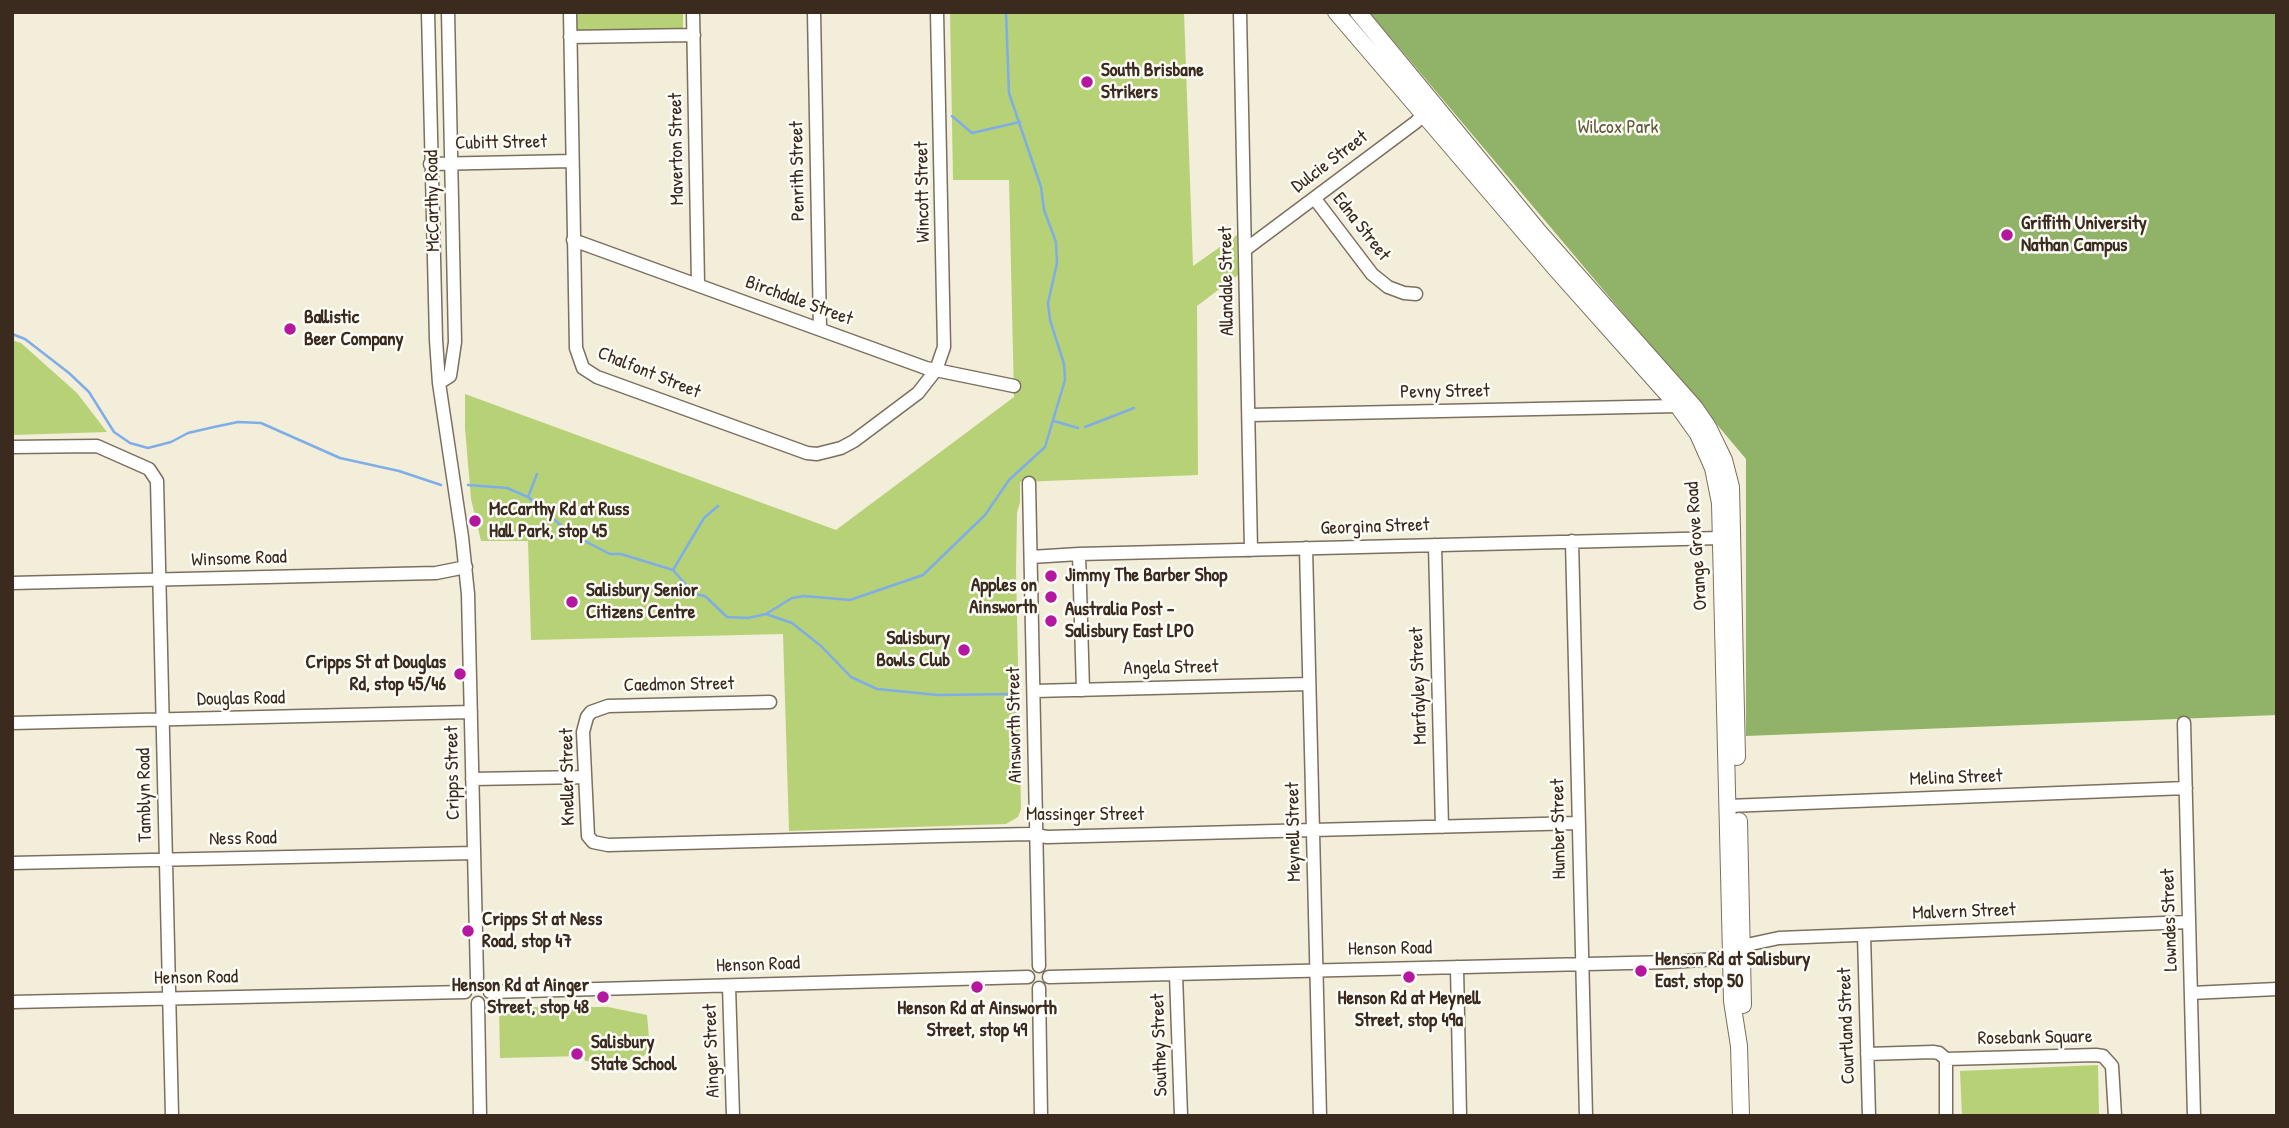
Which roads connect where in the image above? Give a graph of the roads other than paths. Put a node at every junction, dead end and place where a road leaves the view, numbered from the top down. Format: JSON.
{"nodes":[{"id":1,"x":428,"y":12,"type":"edge"},
{"id":2,"x":448,"y":12,"type":"edge"},
{"id":3,"x":570,"y":12,"type":"edge"},
{"id":4,"x":693,"y":12,"type":"edge"},
{"id":5,"x":814,"y":12,"type":"edge"},
{"id":6,"x":937,"y":12,"type":"edge"},
{"id":7,"x":1240,"y":12,"type":"edge"},
{"id":8,"x":1336,"y":12,"type":"edge"},
{"id":9,"x":1358,"y":12,"type":"edge"},
{"id":10,"x":694,"y":35,"type":"junction"},
{"id":11,"x":570,"y":37,"type":"junction"},
{"id":12,"x":1428,"y":109,"type":"junction"},
{"id":13,"x":572,"y":161,"type":"junction"},
{"id":14,"x":451,"y":163,"type":"junction"},
{"id":15,"x":430,"y":164,"type":"junction"},
{"id":16,"x":1315,"y":199,"type":"junction"},
{"id":17,"x":573,"y":240,"type":"junction"},
{"id":18,"x":1246,"y":249,"type":"junction"},
{"id":19,"x":698,"y":284,"type":"junction"},
{"id":20,"x":1416,"y":294,"type":"dead end"},
{"id":21,"x":820,"y":329,"type":"junction"},
{"id":22,"x":936,"y":370,"type":"junction"},
{"id":23,"x":439,"y":383,"type":"junction"},
{"id":24,"x":1014,"y":386,"type":"dead end"},
{"id":25,"x":1660,"y":386,"type":"junction"},
{"id":26,"x":1641,"y":406,"type":"junction"},
{"id":27,"x":1678,"y":406,"type":"junction"},
{"id":28,"x":1250,"y":415,"type":"junction"},
{"id":29,"x":12,"y":447,"type":"edge"},
{"id":30,"x":1029,"y":483,"type":"dead end"},
{"id":31,"x":1721,"y":538,"type":"junction"},
{"id":32,"x":1572,"y":541,"type":"junction"},
{"id":33,"x":1434,"y":545,"type":"junction"},
{"id":34,"x":1306,"y":548,"type":"junction"},
{"id":35,"x":1251,"y":550,"type":"junction"},
{"id":36,"x":1079,"y":554,"type":"junction"},
{"id":37,"x":1031,"y":557,"type":"junction"},
{"id":38,"x":466,"y":567,"type":"junction"},
{"id":39,"x":159,"y":580,"type":"junction"},
{"id":40,"x":12,"y":583,"type":"edge"},
{"id":41,"x":1309,"y":684,"type":"junction"},
{"id":42,"x":1083,"y":690,"type":"junction"},
{"id":43,"x":1034,"y":691,"type":"junction"},
{"id":44,"x":770,"y":702,"type":"dead end"},
{"id":45,"x":471,"y":712,"type":"junction"},
{"id":46,"x":591,"y":712,"type":"joint"},
{"id":47,"x":163,"y":720,"type":"junction"},
{"id":48,"x":12,"y":723,"type":"edge"},
{"id":49,"x":2184,"y":723,"type":"dead end"},
{"id":50,"x":584,"y":777,"type":"junction"},
{"id":51,"x":472,"y":779,"type":"junction"},
{"id":52,"x":2186,"y":788,"type":"junction"},
{"id":53,"x":1733,"y":806,"type":"junction"},
{"id":54,"x":1578,"y":823,"type":"junction"},
{"id":55,"x":1442,"y":827,"type":"junction"},
{"id":56,"x":1313,"y":830,"type":"junction"},
{"id":57,"x":1036,"y":836,"type":"junction"},
{"id":58,"x":593,"y":842,"type":"joint"},
{"id":59,"x":474,"y":853,"type":"junction"},
{"id":60,"x":166,"y":860,"type":"junction"},
{"id":61,"x":12,"y":863,"type":"edge"},
{"id":62,"x":2189,"y":922,"type":"junction"},
{"id":63,"x":1864,"y":935,"type":"junction"},
{"id":64,"x":1737,"y":952,"type":"junction"},
{"id":65,"x":1582,"y":963,"type":"junction"},
{"id":66,"x":1039,"y":966,"type":"junction"},
{"id":67,"x":1457,"y":967,"type":"junction"},
{"id":68,"x":1316,"y":970,"type":"junction"},
{"id":69,"x":1176,"y":974,"type":"junction"},
{"id":70,"x":1028,"y":977,"type":"junction"},
{"id":71,"x":1049,"y":977,"type":"junction"},
{"id":72,"x":477,"y":978,"type":"junction"},
{"id":73,"x":729,"y":986,"type":"junction"},
{"id":74,"x":1039,"y":988,"type":"junction"},
{"id":75,"x":2277,"y":989,"type":"edge"},
{"id":76,"x":465,"y":992,"type":"junction"},
{"id":77,"x":490,"y":992,"type":"junction"},
{"id":78,"x":2191,"y":993,"type":"junction"},
{"id":79,"x":169,"y":998,"type":"junction"},
{"id":80,"x":12,"y":1002,"type":"edge"},
{"id":81,"x":478,"y":1003,"type":"junction"},
{"id":82,"x":1867,"y":1054,"type":"junction"},
{"id":83,"x":1946,"y":1059,"type":"junction"},
{"id":84,"x":172,"y":1116,"type":"edge"},
{"id":85,"x":480,"y":1116,"type":"edge"},
{"id":86,"x":733,"y":1116,"type":"edge"},
{"id":87,"x":1041,"y":1116,"type":"edge"},
{"id":88,"x":1181,"y":1116,"type":"edge"},
{"id":89,"x":1320,"y":1116,"type":"edge"},
{"id":90,"x":1460,"y":1116,"type":"edge"},
{"id":91,"x":1586,"y":1116,"type":"edge"},
{"id":92,"x":1741,"y":1116,"type":"edge"},
{"id":93,"x":1869,"y":1116,"type":"edge"},
{"id":94,"x":1946,"y":1116,"type":"edge"},
{"id":95,"x":2115,"y":1116,"type":"edge"},
{"id":96,"x":2194,"y":1116,"type":"edge"}],
"edges":[{"from":1,"to":15,"type":"street","name":"McCarthy Road"},
{"from":2,"to":14,"type":"street","name":"McCarthy Road"},
{"from":3,"to":11,"type":"street","name":"Chalfont Street"},
{"from":4,"to":10,"type":"street","name":"Maverton Street"},
{"from":5,"to":21,"type":"street","name":"Penrith Street"},
{"from":6,"to":22,"type":"street","name":"Wincott Street"},
{"from":7,"to":18,"type":"street","name":"Allandale Street"},
{"from":8,"to":12,"type":"main road","name":"Orange Grove Road"},
{"from":9,"to":12,"type":"main road","name":"Orange Grove Road"},
{"from":10,"to":11,"type":"street"},
{"from":10,"to":19,"type":"street","name":"Maverton Street"},
{"from":11,"to":13,"type":"street","name":"Chalfont Street"},
{"from":12,"to":16,"type":"street","name":"Dulcie Street"},
{"from":12,"to":25,"type":"main road","name":"Orange Grove Road"},
{"from":12,"to":53,"type":"main road","name":"Orange Grove Road"},
{"from":13,"to":14,"type":"street","name":"Cubitt Street"},
{"from":13,"to":17,"type":"street","name":"Chalfont Street"},
{"from":14,"to":15,"type":"street","name":"Cubitt Street"},
{"from":14,"to":23,"type":"street","name":"McCarthy Road"},
{"from":15,"to":23,"type":"street","name":"McCarthy Road"},
{"from":16,"to":18,"type":"street","name":"Dulcie Street"},
{"from":16,"to":20,"type":"street","name":"Edna Street"},
{"from":17,"to":19,"type":"street","name":"Birchdale Street"},
{"from":17,"to":22,"type":"street","name":"Chalfont Street"},
{"from":18,"to":28,"type":"street","name":"Allandale Street"},
{"from":19,"to":21,"type":"street","name":"Birchdale Street"},
{"from":21,"to":22,"type":"street","name":"Birchdale Street"},
{"from":22,"to":24,"type":"street","name":"Birchdale Street"},
{"from":23,"to":38,"type":"street","name":"McCarthy Road"},
{"from":25,"to":26,"type":"street"},
{"from":25,"to":27,"type":"main road","name":"Orange Grove Road"},
{"from":26,"to":27,"type":"street","name":"Pevny Street"},
{"from":26,"to":28,"type":"street","name":"Pevny Street"},
{"from":27,"to":31,"type":"main road","name":"Orange Grove Road"},
{"from":28,"to":35,"type":"street","name":"Allandale Street"},
{"from":29,"to":39,"type":"street","name":"Tamblyn Road"},
{"from":30,"to":37,"type":"street","name":"Ainsworth Street"},
{"from":31,"to":32,"type":"street","name":"Georgina Street"},
{"from":31,"to":53,"type":"main road","name":"Orange Grove Road"},
{"from":32,"to":33,"type":"street","name":"Georgina Street"},
{"from":32,"to":54,"type":"street","name":"Humber Street"},
{"from":33,"to":34,"type":"street","name":"Georgina Street"},
{"from":33,"to":55,"type":"street","name":"Marfayley Street"},
{"from":34,"to":35,"type":"street","name":"Georgina Street"},
{"from":34,"to":41,"type":"street","name":"Meynell Street"},
{"from":35,"to":36,"type":"street","name":"Georgina Street"},
{"from":36,"to":37,"type":"street","name":"Georgina Street"},
{"from":36,"to":42,"type":"street"},
{"from":37,"to":43,"type":"street","name":"Ainsworth Street"},
{"from":38,"to":39,"type":"street","name":"Winsome Road"},
{"from":38,"to":45,"type":"street","name":"Cripps Street"},
{"from":39,"to":40,"type":"street","name":"Winsome Road"},
{"from":39,"to":47,"type":"street","name":"Tamblyn Road"},
{"from":41,"to":42,"type":"street","name":"Angela Street"},
{"from":41,"to":56,"type":"street","name":"Meynell Street"},
{"from":42,"to":43,"type":"street","name":"Angela Street"},
{"from":43,"to":57,"type":"street","name":"Ainsworth Street"},
{"from":44,"to":46,"type":"street","name":"Caedmon Street"},
{"from":45,"to":47,"type":"street","name":"Douglas Road"},
{"from":45,"to":51,"type":"street","name":"Cripps Street"},
{"from":46,"to":50,"type":"street","name":"Kneller Street"},
{"from":47,"to":48,"type":"street","name":"Douglas Road"},
{"from":47,"to":60,"type":"street","name":"Tamblyn Road"},
{"from":49,"to":52,"type":"street","name":"Lowndes Street"},
{"from":50,"to":51,"type":"street"},
{"from":50,"to":58,"type":"street","name":"Kneller Street"},
{"from":51,"to":59,"type":"street","name":"Cripps Street"},
{"from":52,"to":53,"type":"street","name":"Melina Street"},
{"from":52,"to":62,"type":"street","name":"Lowndes Street"},
{"from":53,"to":64,"type":"main road","name":"Orange Grove Road"},
{"from":54,"to":55,"type":"street","name":"Massinger Street"},
{"from":54,"to":65,"type":"street","name":"Humber Street"},
{"from":55,"to":56,"type":"street","name":"Massinger Street"},
{"from":56,"to":57,"type":"street","name":"Massinger Street"},
{"from":56,"to":68,"type":"street","name":"Meynell Street"},
{"from":57,"to":58,"type":"street","name":"Massinger Street"},
{"from":57,"to":66,"type":"street","name":"Ainsworth Street"},
{"from":59,"to":60,"type":"street","name":"Ness Road"},
{"from":59,"to":72,"type":"street","name":"Cripps Street"},
{"from":60,"to":61,"type":"street","name":"Ness Road"},
{"from":60,"to":79,"type":"street","name":"Tamblyn Road"},
{"from":62,"to":63,"type":"street","name":"Malvern Street"},
{"from":62,"to":78,"type":"street","name":"Lowndes Street"},
{"from":63,"to":64,"type":"street","name":"Malvern Street"},
{"from":63,"to":82,"type":"street","name":"Courtland Street"},
{"from":64,"to":65,"type":"street","name":"Henson Road"},
{"from":64,"to":92,"type":"main road","name":"Orange Grove Road"},
{"from":65,"to":67,"type":"street","name":"Henson Road"},
{"from":65,"to":91,"type":"street","name":"Humber Street"},
{"from":66,"to":70,"type":"street"},
{"from":66,"to":71,"type":"street"},
{"from":67,"to":68,"type":"street","name":"Henson Road"},
{"from":67,"to":90,"type":"street"},
{"from":68,"to":69,"type":"street","name":"Henson Road"},
{"from":68,"to":89,"type":"street","name":"Meynell Street"},
{"from":69,"to":71,"type":"street","name":"Henson Road"},
{"from":69,"to":88,"type":"street","name":"Southey Street"},
{"from":70,"to":73,"type":"street","name":"Henson Road"},
{"from":70,"to":74,"type":"street"},
{"from":71,"to":74,"type":"street"},
{"from":72,"to":76,"type":"street"},
{"from":72,"to":77,"type":"street"},
{"from":73,"to":77,"type":"street","name":"Henson Road"},
{"from":73,"to":86,"type":"street","name":"Ainger Street"},
{"from":74,"to":87,"type":"street"},
{"from":75,"to":78,"type":"street"},
{"from":76,"to":79,"type":"street","name":"Henson Road"},
{"from":76,"to":81,"type":"street"},
{"from":77,"to":81,"type":"street"},
{"from":78,"to":96,"type":"street","name":"Lowndes Street"},
{"from":79,"to":80,"type":"street","name":"Henson Road"},
{"from":79,"to":84,"type":"street","name":"Tamblyn Road"},
{"from":81,"to":85,"type":"street"},
{"from":82,"to":83,"type":"street","name":"Rosebank Square"},
{"from":82,"to":93,"type":"street","name":"Courtland Street"},
{"from":83,"to":94,"type":"street"},
{"from":83,"to":95,"type":"street","name":"Rosebank Square"}]}
